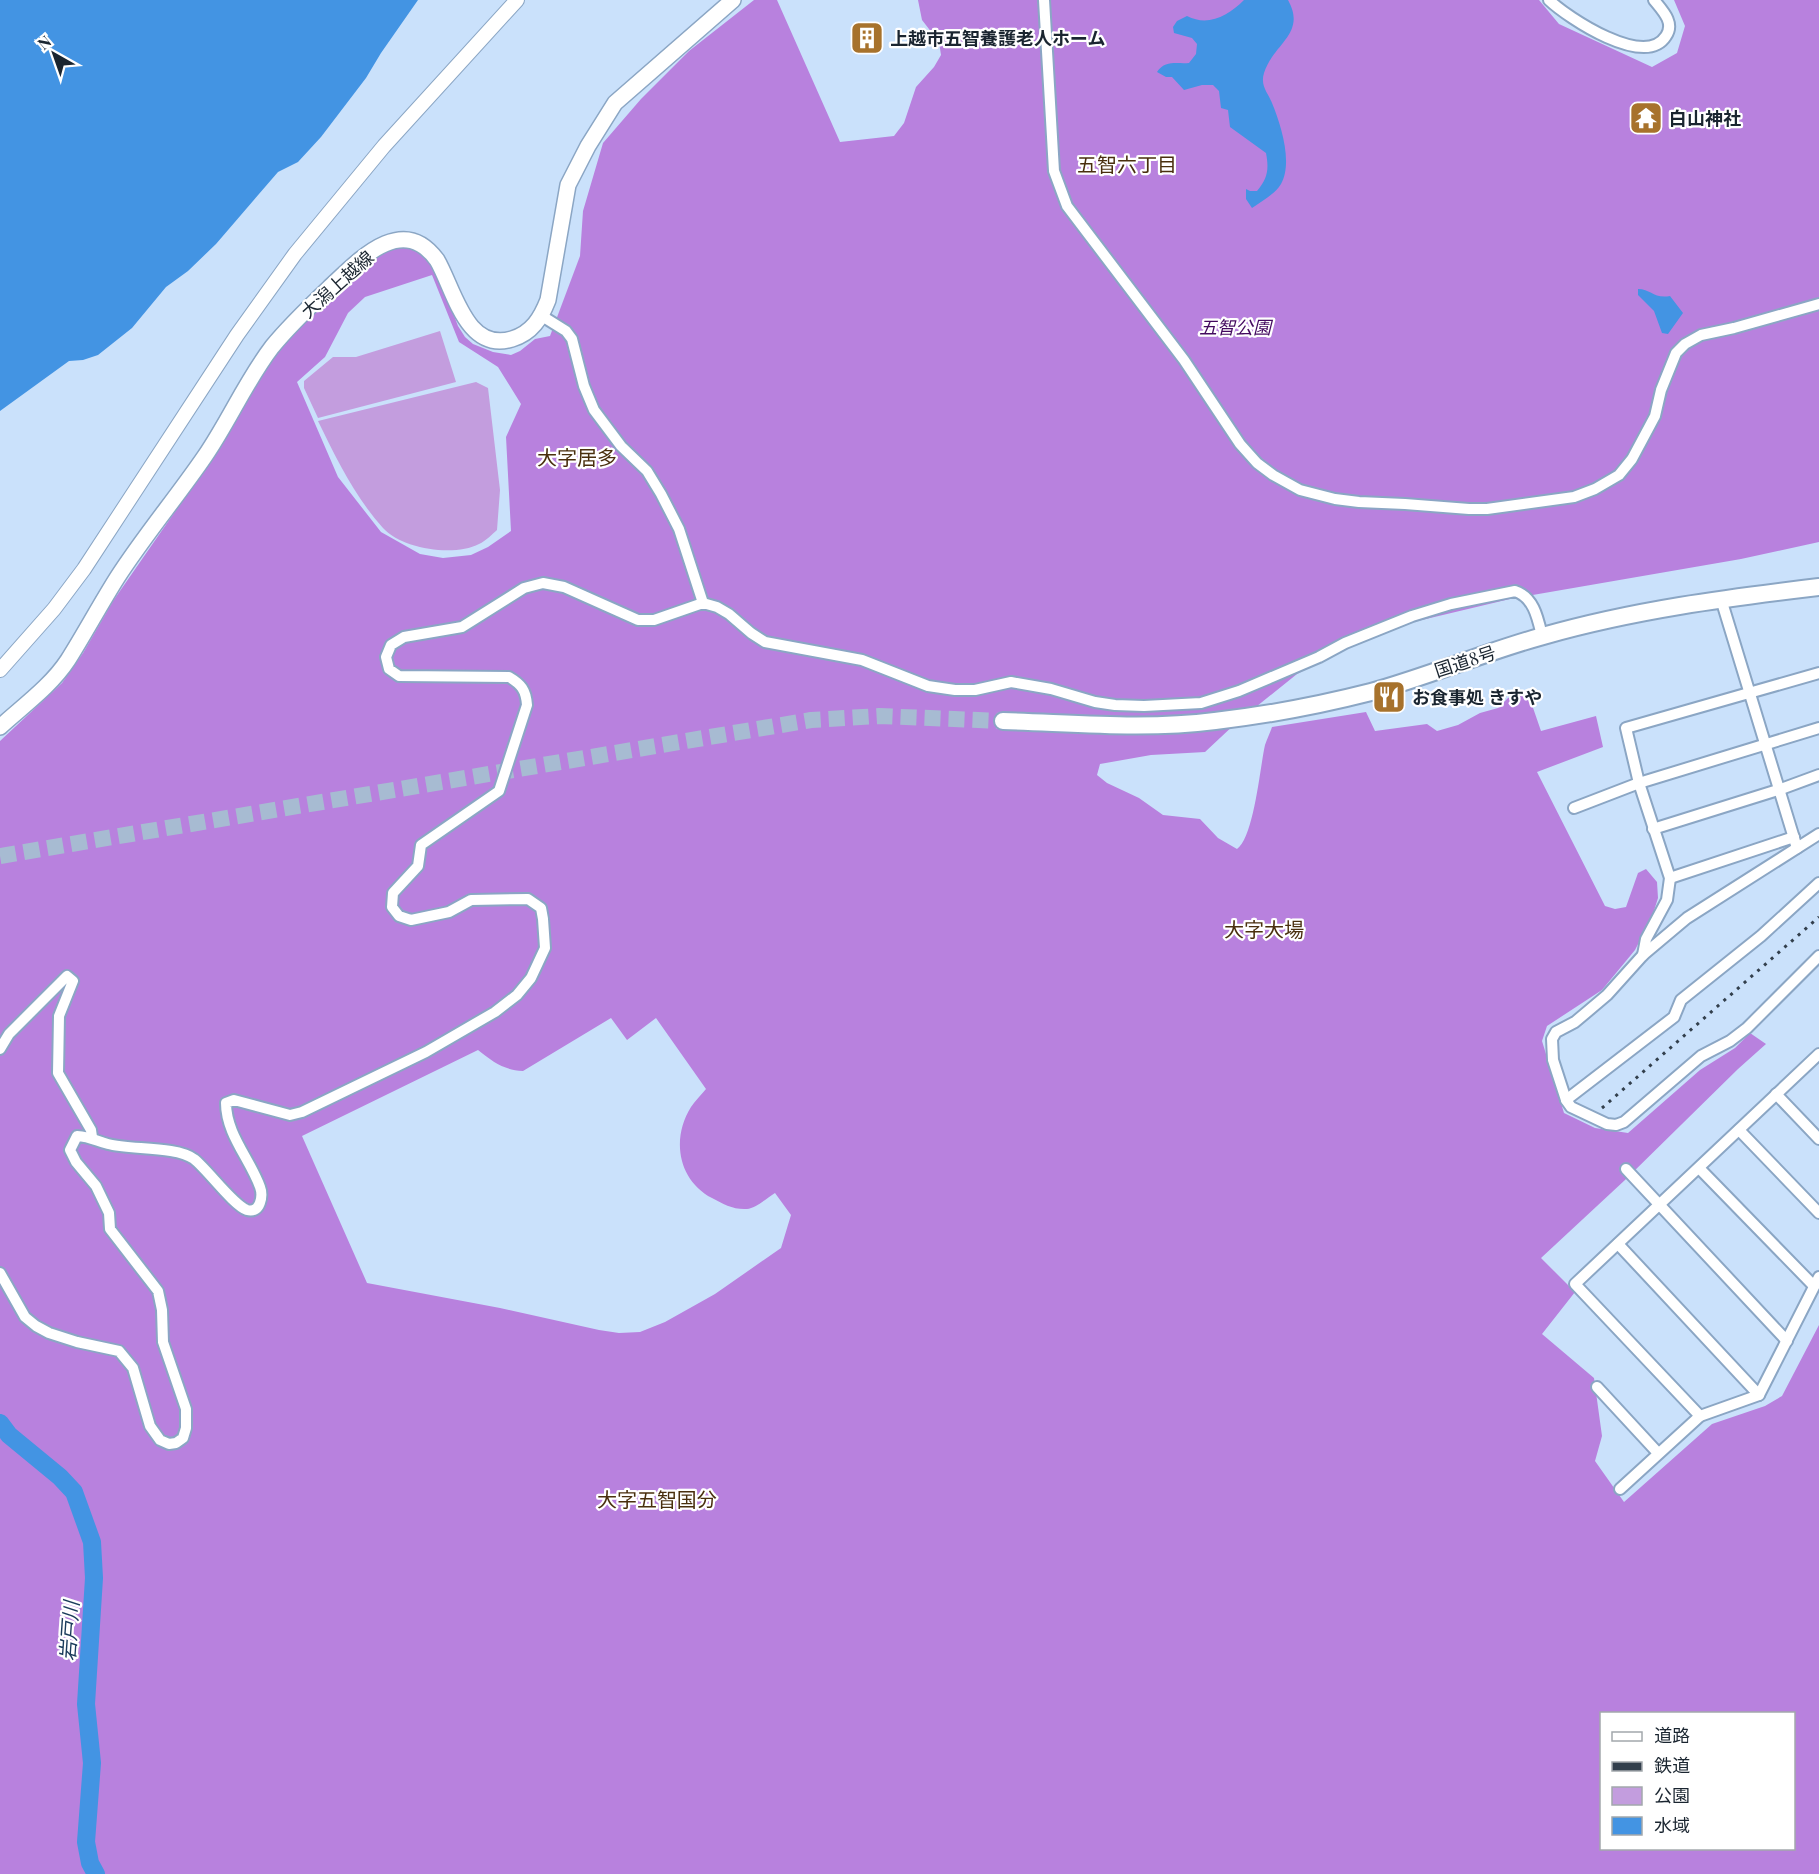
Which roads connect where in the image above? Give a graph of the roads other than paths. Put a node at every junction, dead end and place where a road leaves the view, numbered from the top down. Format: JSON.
{"nodes":[{"id":1,"x":517,"y":0,"type":"edge"},
{"id":2,"x":733,"y":0,"type":"edge"},
{"id":3,"x":1044,"y":0,"type":"edge"},
{"id":4,"x":1549,"y":0,"type":"edge"},
{"id":5,"x":1654,"y":0,"type":"edge"},
{"id":6,"x":1819,"y":303,"type":"edge"},
{"id":7,"x":542,"y":316,"type":"junction"},
{"id":8,"x":1819,"y":587,"type":"edge"},
{"id":9,"x":1721,"y":599,"type":"junction"},
{"id":10,"x":703,"y":603,"type":"junction"},
{"id":11,"x":1542,"y":636,"type":"junction"},
{"id":12,"x":0,"y":670,"type":"edge"},
{"id":13,"x":1819,"y":673,"type":"edge"},
{"id":14,"x":1750,"y":694,"type":"junction"},
{"id":15,"x":1003,"y":721,"type":"tunnel mouth"},
{"id":16,"x":0,"y":727,"type":"edge"},
{"id":17,"x":1819,"y":728,"type":"edge"},
{"id":18,"x":1765,"y":745,"type":"junction"},
{"id":19,"x":1819,"y":775,"type":"edge"},
{"id":20,"x":1639,"y":783,"type":"junction"},
{"id":21,"x":1781,"y":789,"type":"junction"},
{"id":22,"x":1574,"y":808,"type":"dead end"},
{"id":23,"x":1653,"y":829,"type":"junction"},
{"id":24,"x":1819,"y":834,"type":"edge"},
{"id":25,"x":1796,"y":843,"type":"junction"},
{"id":26,"x":1670,"y":878,"type":"junction"},
{"id":27,"x":1819,"y":883,"type":"edge"},
{"id":28,"x":1643,"y":955,"type":"junction"},
{"id":29,"x":1819,"y":956,"type":"edge"},
{"id":30,"x":0,"y":1049,"type":"edge"},
{"id":31,"x":1817,"y":1060,"type":"edge"},
{"id":32,"x":1776,"y":1094,"type":"junction"},
{"id":33,"x":1566,"y":1100,"type":"junction"},
{"id":34,"x":1739,"y":1130,"type":"junction"},
{"id":35,"x":92,"y":1137,"type":"junction"},
{"id":36,"x":1819,"y":1138,"type":"edge"},
{"id":37,"x":1699,"y":1168,"type":"junction"},
{"id":38,"x":1626,"y":1169,"type":"dead end"},
{"id":39,"x":1659,"y":1205,"type":"junction"},
{"id":40,"x":1819,"y":1213,"type":"edge"},
{"id":41,"x":1618,"y":1244,"type":"junction"},
{"id":42,"x":0,"y":1273,"type":"edge"},
{"id":43,"x":1817,"y":1282,"type":"edge"},
{"id":44,"x":1787,"y":1341,"type":"junction"},
{"id":45,"x":1597,"y":1387,"type":"dead end"},
{"id":46,"x":1759,"y":1395,"type":"junction"},
{"id":47,"x":1700,"y":1416,"type":"junction"},
{"id":48,"x":1658,"y":1454,"type":"junction"},
{"id":49,"x":1620,"y":1489,"type":"dead end"}],
"edges":[{"from":1,"to":12,"type":"street"},
{"from":2,"to":7,"type":"main road"},
{"from":3,"to":6,"type":"street"},
{"from":4,"to":5,"type":"street"},
{"from":7,"to":10,"type":"street"},
{"from":7,"to":16,"type":"main road","name":"大潟上越線"},
{"from":8,"to":9,"type":"highway","name":"国道8号"},
{"from":9,"to":11,"type":"highway","name":"国道8号"},
{"from":9,"to":14,"type":"street"},
{"from":10,"to":11,"type":"street"},
{"from":10,"to":35,"type":"street"},
{"from":11,"to":15,"type":"highway","name":"国道8号"},
{"from":13,"to":14,"type":"street"},
{"from":14,"to":18,"type":"street"},
{"from":14,"to":20,"type":"street"},
{"from":17,"to":18,"type":"street"},
{"from":18,"to":20,"type":"street"},
{"from":18,"to":21,"type":"street"},
{"from":19,"to":21,"type":"street"},
{"from":20,"to":22,"type":"street"},
{"from":20,"to":23,"type":"street"},
{"from":21,"to":23,"type":"street"},
{"from":21,"to":25,"type":"street"},
{"from":23,"to":26,"type":"street"},
{"from":24,"to":25,"type":"street"},
{"from":25,"to":26,"type":"street"},
{"from":25,"to":28,"type":"street"},
{"from":26,"to":28,"type":"street"},
{"from":27,"to":33,"type":"street"},
{"from":28,"to":33,"type":"street"},
{"from":29,"to":33,"type":"street"},
{"from":30,"to":35,"type":"street"},
{"from":31,"to":32,"type":"street"},
{"from":32,"to":34,"type":"street"},
{"from":32,"to":36,"type":"street"},
{"from":34,"to":37,"type":"street"},
{"from":34,"to":40,"type":"street"},
{"from":35,"to":42,"type":"street"},
{"from":37,"to":39,"type":"street"},
{"from":37,"to":43,"type":"street"},
{"from":38,"to":39,"type":"street"},
{"from":39,"to":41,"type":"street"},
{"from":39,"to":44,"type":"street"},
{"from":41,"to":46,"type":"street"},
{"from":41,"to":47,"type":"street"},
{"from":43,"to":44,"type":"street"},
{"from":44,"to":46,"type":"street"},
{"from":45,"to":48,"type":"street"},
{"from":46,"to":47,"type":"street"},
{"from":47,"to":48,"type":"street"},
{"from":48,"to":49,"type":"street"}]}
